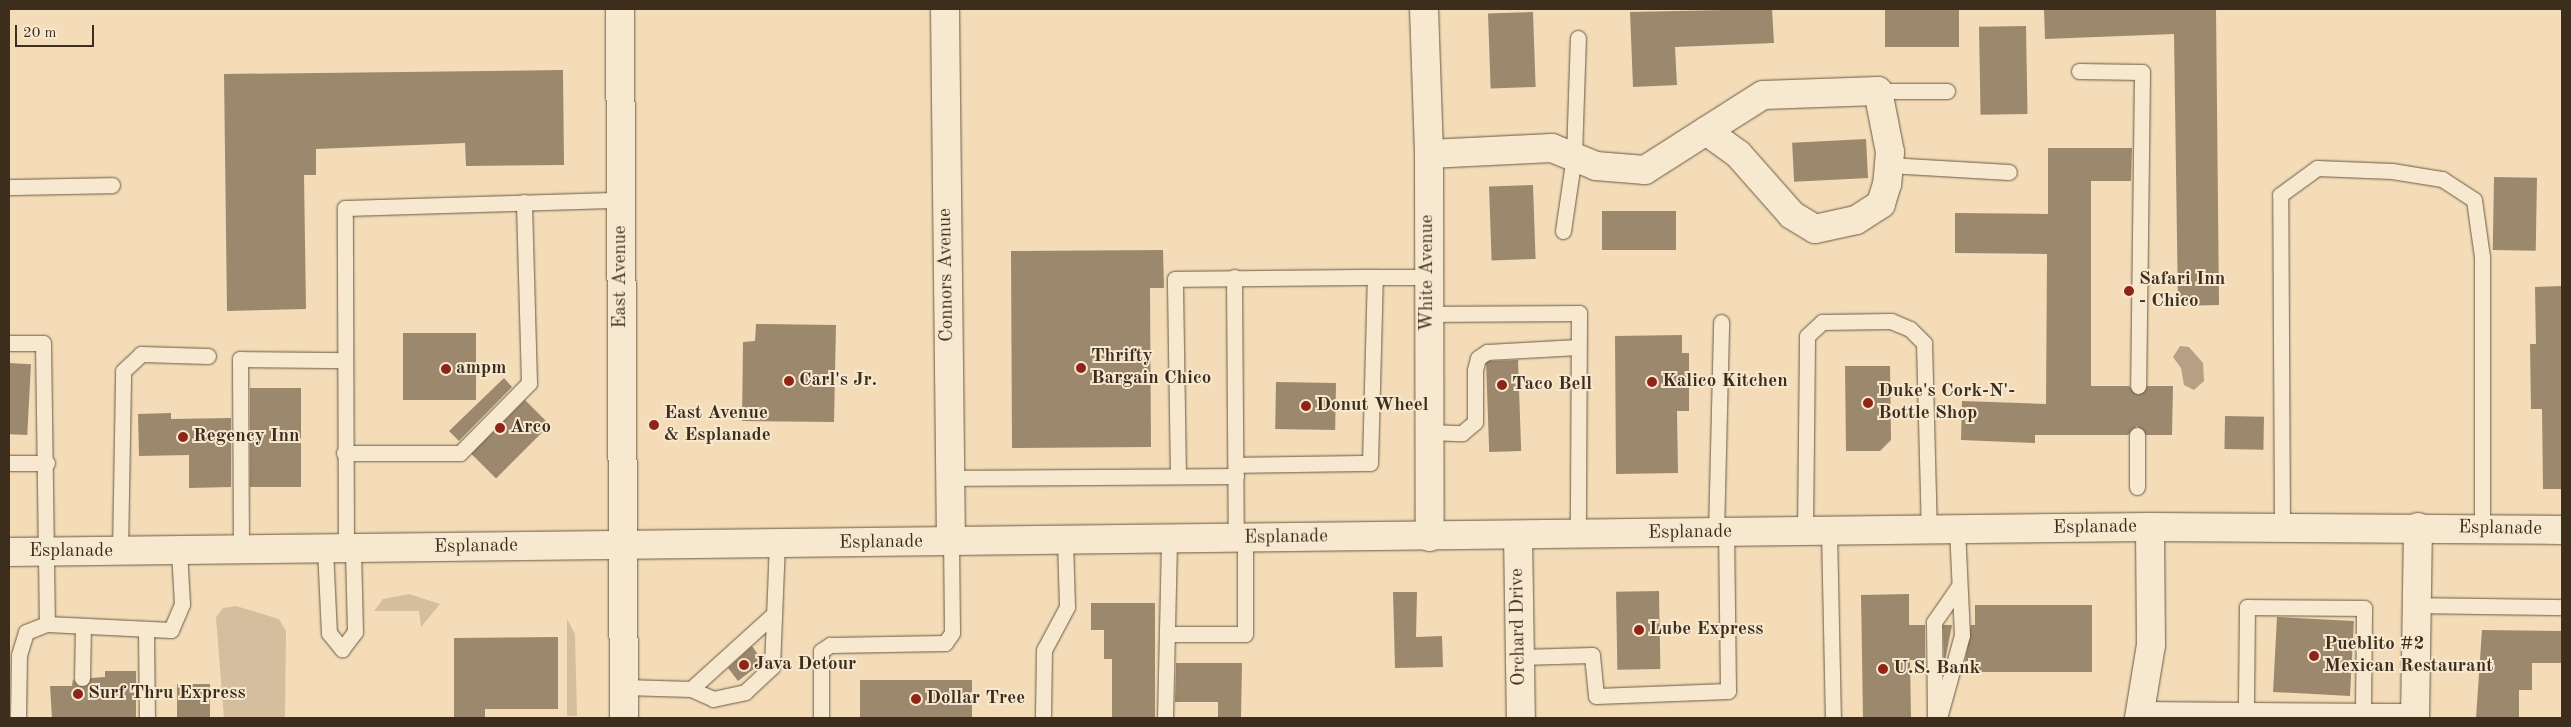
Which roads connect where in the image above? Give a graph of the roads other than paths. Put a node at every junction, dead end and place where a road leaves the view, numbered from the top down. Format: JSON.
{"nodes":[{"id":1,"x":620,"y":9,"type":"edge"},
{"id":2,"x":945,"y":9,"type":"edge"},
{"id":3,"x":1424,"y":9,"type":"edge"},
{"id":4,"x":1578,"y":38,"type":"dead end"},
{"id":5,"x":2079,"y":71,"type":"dead end"},
{"id":6,"x":1878,"y":91,"type":"junction"},
{"id":7,"x":1947,"y":91,"type":"dead end"},
{"id":8,"x":1706,"y":131,"type":"junction"},
{"id":9,"x":1429,"y":154,"type":"junction"},
{"id":10,"x":1574,"y":156,"type":"junction"},
{"id":11,"x":1888,"y":165,"type":"junction"},
{"id":12,"x":2009,"y":172,"type":"dead end"},
{"id":13,"x":112,"y":185,"type":"dead end"},
{"id":14,"x":9,"y":186,"type":"edge"},
{"id":15,"x":621,"y":200,"type":"junction"},
{"id":16,"x":524,"y":202,"type":"junction"},
{"id":17,"x":1563,"y":231,"type":"dead end"},
{"id":18,"x":1234,"y":277,"type":"junction"},
{"id":19,"x":1375,"y":277,"type":"junction"},
{"id":20,"x":1428,"y":277,"type":"junction"},
{"id":21,"x":1428,"y":314,"type":"junction"},
{"id":22,"x":1721,"y":322,"type":"dead end"},
{"id":23,"x":9,"y":343,"type":"edge"},
{"id":24,"x":1578,"y":347,"type":"junction"},
{"id":25,"x":208,"y":356,"type":"dead end"},
{"id":26,"x":344,"y":360,"type":"junction"},
{"id":27,"x":2138,"y":386,"type":"dead end"},
{"id":28,"x":1429,"y":432,"type":"junction"},
{"id":29,"x":2137,"y":435,"type":"dead end"},
{"id":30,"x":344,"y":453,"type":"junction"},
{"id":31,"x":9,"y":463,"type":"edge"},
{"id":32,"x":46,"y":463,"type":"junction"},
{"id":33,"x":1236,"y":470,"type":"junction"},
{"id":34,"x":1178,"y":476,"type":"junction"},
{"id":35,"x":950,"y":478,"type":"junction"},
{"id":36,"x":2136,"y":487,"type":"dead end"},
{"id":37,"x":2282,"y":527,"type":"junction"},
{"id":38,"x":2418,"y":527,"type":"junction"},
{"id":39,"x":2150,"y":528,"type":"junction"},
{"id":40,"x":2482,"y":529,"type":"junction"},
{"id":41,"x":1957,"y":530,"type":"junction"},
{"id":42,"x":2562,"y":530,"type":"edge"},
{"id":43,"x":1930,"y":531,"type":"junction"},
{"id":44,"x":1817,"y":532,"type":"junction"},
{"id":45,"x":1721,"y":533,"type":"junction"},
{"id":46,"x":1578,"y":534,"type":"junction"},
{"id":47,"x":1518,"y":535,"type":"junction"},
{"id":48,"x":1430,"y":537,"type":"junction"},
{"id":49,"x":1169,"y":539,"type":"junction"},
{"id":50,"x":1240,"y":539,"type":"junction"},
{"id":51,"x":1065,"y":540,"type":"junction"},
{"id":52,"x":951,"y":542,"type":"junction"},
{"id":53,"x":777,"y":544,"type":"junction"},
{"id":54,"x":623,"y":545,"type":"junction"},
{"id":55,"x":341,"y":549,"type":"junction"},
{"id":56,"x":179,"y":550,"type":"junction"},
{"id":57,"x":241,"y":550,"type":"junction"},
{"id":58,"x":120,"y":551,"type":"junction"},
{"id":59,"x":9,"y":552,"type":"edge"},
{"id":60,"x":47,"y":552,"type":"junction"},
{"id":61,"x":1960,"y":586,"type":"junction"},
{"id":62,"x":2416,"y":605,"type":"junction"},
{"id":63,"x":2562,"y":607,"type":"edge"},
{"id":64,"x":774,"y":614,"type":"junction"},
{"id":65,"x":47,"y":624,"type":"junction"},
{"id":66,"x":84,"y":626,"type":"junction"},
{"id":67,"x":146,"y":629,"type":"junction"},
{"id":68,"x":1167,"y":634,"type":"junction"},
{"id":69,"x":1520,"y":657,"type":"junction"},
{"id":70,"x":82,"y":678,"type":"dead end"},
{"id":71,"x":624,"y":687,"type":"junction"},
{"id":72,"x":691,"y":689,"type":"junction"},
{"id":73,"x":2246,"y":710,"type":"junction"},
{"id":74,"x":2363,"y":710,"type":"junction"},
{"id":75,"x":2141,"y":714,"type":"edge"},
{"id":76,"x":2415,"y":714,"type":"edge"},
{"id":77,"x":1043,"y":715,"type":"dead end"},
{"id":78,"x":18,"y":718,"type":"edge"},
{"id":79,"x":147,"y":718,"type":"edge"},
{"id":80,"x":624,"y":718,"type":"edge"},
{"id":81,"x":821,"y":718,"type":"edge"},
{"id":82,"x":1165,"y":718,"type":"edge"},
{"id":83,"x":1521,"y":718,"type":"edge"},
{"id":84,"x":1833,"y":718,"type":"edge"},
{"id":85,"x":1935,"y":718,"type":"edge"},
{"id":86,"x":1939,"y":718,"type":"edge"}],
"edges":[{"from":1,"to":15,"type":"main road","name":"East Avenue"},
{"from":2,"to":35,"type":"main road","name":"Connors Avenue"},
{"from":3,"to":9,"type":"main road","name":"White Avenue"},
{"from":4,"to":10,"type":"lane"},
{"from":5,"to":27,"type":"lane"},
{"from":6,"to":7,"type":"lane"},
{"from":6,"to":8,"type":"main road"},
{"from":6,"to":11,"type":"main road"},
{"from":8,"to":10,"type":"main road"},
{"from":8,"to":11,"type":"main road"},
{"from":9,"to":10,"type":"main road"},
{"from":9,"to":20,"type":"main road","name":"White Avenue"},
{"from":10,"to":17,"type":"lane"},
{"from":11,"to":12,"type":"lane"},
{"from":13,"to":14,"type":"lane"},
{"from":15,"to":16,"type":"lane"},
{"from":15,"to":54,"type":"main road","name":"East Avenue"},
{"from":16,"to":26,"type":"lane"},
{"from":16,"to":30,"type":"lane"},
{"from":18,"to":19,"type":"lane"},
{"from":18,"to":33,"type":"lane"},
{"from":18,"to":34,"type":"lane"},
{"from":19,"to":20,"type":"lane"},
{"from":19,"to":33,"type":"lane"},
{"from":20,"to":21,"type":"main road","name":"White Avenue"},
{"from":21,"to":24,"type":"lane"},
{"from":21,"to":28,"type":"main road","name":"White Avenue"},
{"from":22,"to":45,"type":"lane"},
{"from":23,"to":32,"type":"lane"},
{"from":24,"to":28,"type":"lane"},
{"from":24,"to":46,"type":"lane"},
{"from":25,"to":58,"type":"lane"},
{"from":26,"to":30,"type":"lane"},
{"from":26,"to":57,"type":"lane"},
{"from":28,"to":48,"type":"main road","name":"White Avenue"},
{"from":29,"to":36,"type":"lane"},
{"from":30,"to":55,"type":"lane"},
{"from":31,"to":32,"type":"lane"},
{"from":32,"to":60,"type":"lane"},
{"from":33,"to":34,"type":"lane"},
{"from":33,"to":50,"type":"lane"},
{"from":34,"to":35,"type":"lane"},
{"from":35,"to":52,"type":"main road","name":"Connors Avenue"},
{"from":37,"to":38,"type":"main road","name":"Esplanade"},
{"from":37,"to":39,"type":"main road","name":"Esplanade"},
{"from":37,"to":40,"type":"lane"},
{"from":38,"to":40,"type":"main road","name":"Esplanade"},
{"from":38,"to":62,"type":"main road"},
{"from":39,"to":41,"type":"main road","name":"Esplanade"},
{"from":39,"to":75,"type":"main road"},
{"from":40,"to":42,"type":"main road","name":"Esplanade"},
{"from":41,"to":43,"type":"main road","name":"Esplanade"},
{"from":41,"to":61,"type":"lane"},
{"from":43,"to":44,"type":"main road","name":"Esplanade"},
{"from":43,"to":44,"type":"lane"},
{"from":44,"to":45,"type":"main road","name":"Esplanade"},
{"from":44,"to":84,"type":"lane"},
{"from":45,"to":46,"type":"main road","name":"Esplanade"},
{"from":45,"to":69,"type":"lane"},
{"from":46,"to":47,"type":"main road","name":"Esplanade"},
{"from":47,"to":48,"type":"main road","name":"Esplanade"},
{"from":47,"to":69,"type":"main road","name":"Orchard Drive"},
{"from":48,"to":50,"type":"main road","name":"Esplanade"},
{"from":49,"to":50,"type":"main road","name":"Esplanade"},
{"from":49,"to":51,"type":"main road","name":"Esplanade"},
{"from":49,"to":68,"type":"lane"},
{"from":50,"to":68,"type":"lane"},
{"from":51,"to":52,"type":"main road","name":"Esplanade"},
{"from":51,"to":77,"type":"lane"},
{"from":52,"to":53,"type":"main road","name":"Esplanade"},
{"from":52,"to":81,"type":"lane"},
{"from":53,"to":54,"type":"main road","name":"Esplanade"},
{"from":53,"to":64,"type":"lane"},
{"from":54,"to":55,"type":"main road","name":"Esplanade"},
{"from":54,"to":71,"type":"main road","name":"East Avenue"},
{"from":55,"to":55,"type":"lane"},
{"from":55,"to":57,"type":"main road","name":"Esplanade"},
{"from":56,"to":57,"type":"main road","name":"Esplanade"},
{"from":56,"to":58,"type":"main road","name":"Esplanade"},
{"from":56,"to":67,"type":"lane"},
{"from":58,"to":60,"type":"main road","name":"Esplanade"},
{"from":59,"to":60,"type":"main road","name":"Esplanade"},
{"from":60,"to":65,"type":"lane"},
{"from":61,"to":85,"type":"lane"},
{"from":61,"to":86,"type":"lane"},
{"from":62,"to":63,"type":"lane"},
{"from":62,"to":76,"type":"main road"},
{"from":64,"to":72,"type":"lane"},
{"from":64,"to":72,"type":"lane"},
{"from":65,"to":66,"type":"lane"},
{"from":65,"to":78,"type":"lane"},
{"from":66,"to":67,"type":"lane"},
{"from":66,"to":70,"type":"lane"},
{"from":67,"to":79,"type":"lane"},
{"from":68,"to":82,"type":"lane"},
{"from":69,"to":83,"type":"main road","name":"Orchard Drive"},
{"from":71,"to":72,"type":"lane"},
{"from":71,"to":80,"type":"main road","name":"East Avenue"},
{"from":73,"to":74,"type":"lane"},
{"from":73,"to":74,"type":"lane"},
{"from":73,"to":75,"type":"lane"},
{"from":74,"to":76,"type":"lane"}]}
